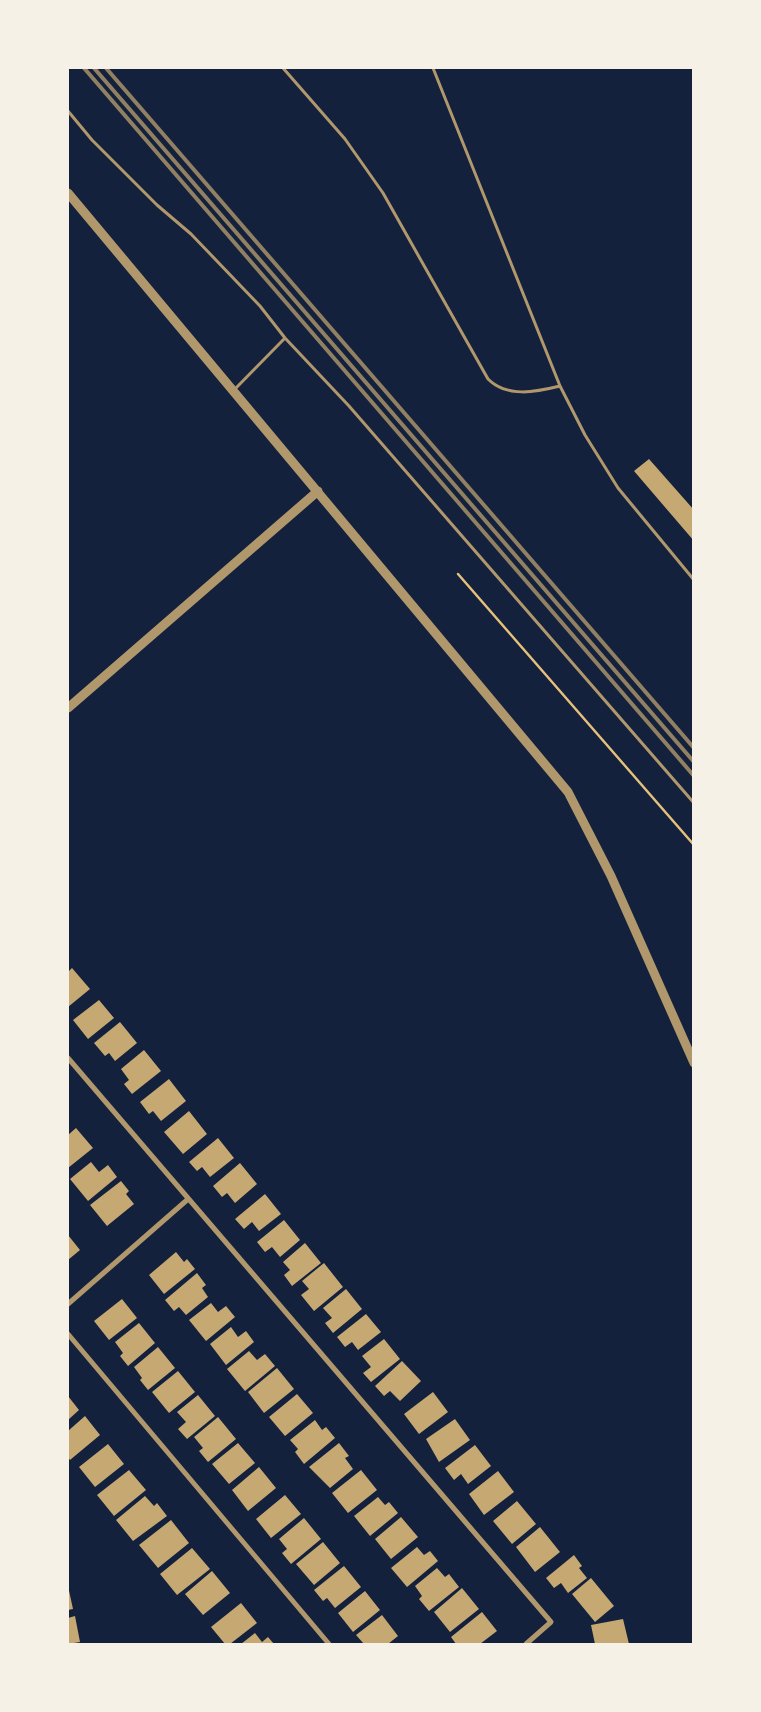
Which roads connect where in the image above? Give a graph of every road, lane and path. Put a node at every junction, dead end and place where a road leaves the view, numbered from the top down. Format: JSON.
{"nodes":[{"id":1,"x":283,"y":68,"type":"edge"},
{"id":2,"x":433,"y":68,"type":"edge"},
{"id":3,"x":68,"y":111,"type":"edge"},
{"id":4,"x":68,"y":193,"type":"edge"},
{"id":5,"x":285,"y":338,"type":"junction"},
{"id":6,"x":560,"y":386,"type":"junction"},
{"id":7,"x":234,"y":391,"type":"junction"},
{"id":8,"x":318,"y":491,"type":"junction"},
{"id":9,"x":458,"y":574,"type":"dead end"},
{"id":10,"x":694,"y":580,"type":"edge"},
{"id":11,"x":68,"y":708,"type":"edge"},
{"id":12,"x":694,"y":803,"type":"edge"},
{"id":13,"x":694,"y":845,"type":"edge"},
{"id":14,"x":68,"y":1058,"type":"edge"},
{"id":15,"x":694,"y":1063,"type":"edge"},
{"id":16,"x":188,"y":1200,"type":"junction"},
{"id":17,"x":68,"y":1304,"type":"edge"},
{"id":18,"x":68,"y":1334,"type":"edge"},
{"id":19,"x":329,"y":1644,"type":"edge"},
{"id":20,"x":526,"y":1644,"type":"edge"}],
"edges":[{"from":1,"to":6,"type":"lane"},
{"from":2,"to":6,"type":"lane"},
{"from":3,"to":5,"type":"lane"},
{"from":4,"to":7,"type":"street"},
{"from":5,"to":7,"type":"lane"},
{"from":5,"to":12,"type":"lane"},
{"from":6,"to":10,"type":"lane"},
{"from":7,"to":8,"type":"street"},
{"from":8,"to":11,"type":"street"},
{"from":8,"to":15,"type":"street"},
{"from":9,"to":13,"type":"path"},
{"from":14,"to":16,"type":"street"},
{"from":16,"to":17,"type":"street"},
{"from":16,"to":20,"type":"street"},
{"from":18,"to":19,"type":"street"}]}
